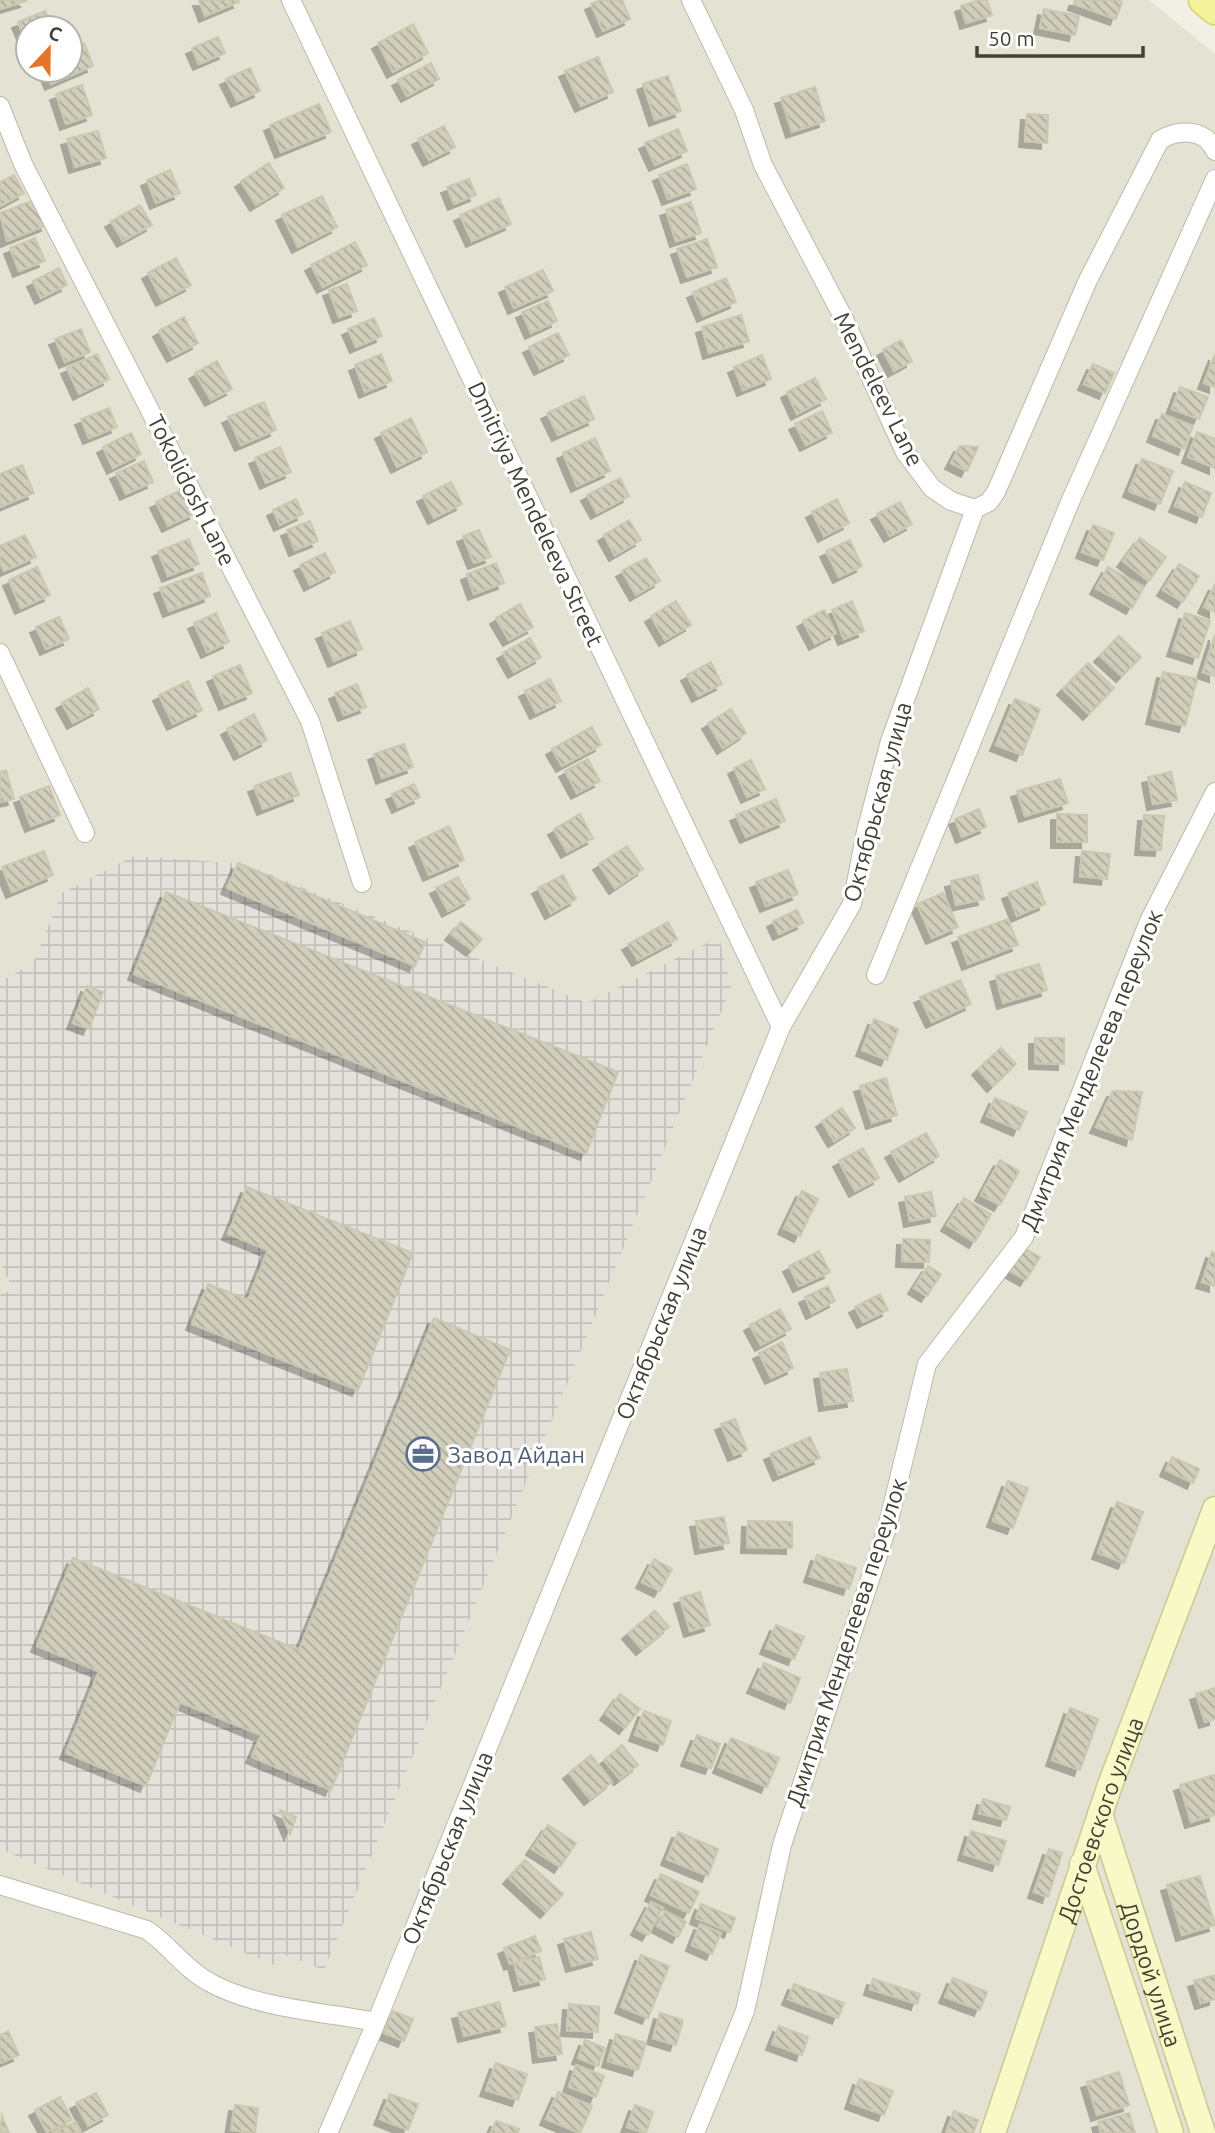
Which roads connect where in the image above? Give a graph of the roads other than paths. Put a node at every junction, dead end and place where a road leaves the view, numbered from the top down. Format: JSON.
{"nodes":[{"id":1,"x":291,"y":0,"type":"edge"},
{"id":2,"x":691,"y":0,"type":"edge"},
{"id":3,"x":1203,"y":0,"type":"edge"},
{"id":4,"x":1215,"y":10,"type":"edge"},
{"id":5,"x":0,"y":106,"type":"edge"},
{"id":6,"x":1215,"y":151,"type":"edge"},
{"id":7,"x":1215,"y":179,"type":"edge"},
{"id":8,"x":975,"y":509,"type":"junction"},
{"id":9,"x":0,"y":653,"type":"edge"},
{"id":10,"x":1215,"y":792,"type":"edge"},
{"id":11,"x":85,"y":833,"type":"dead end"},
{"id":12,"x":362,"y":883,"type":"dead end"},
{"id":13,"x":876,"y":975,"type":"dead end"},
{"id":14,"x":781,"y":1027,"type":"junction"},
{"id":15,"x":1215,"y":1508,"type":"edge"},
{"id":16,"x":1100,"y":1814,"type":"junction"},
{"id":17,"x":1082,"y":1864,"type":"junction"},
{"id":18,"x":1122,"y":1879,"type":"junction"},
{"id":19,"x":0,"y":1885,"type":"edge"},
{"id":20,"x":1109,"y":1938,"type":"junction"},
{"id":21,"x":1056,"y":1941,"type":"junction"},
{"id":22,"x":376,"y":2022,"type":"junction"},
{"id":23,"x":328,"y":2133,"type":"edge"},
{"id":24,"x":695,"y":2133,"type":"edge"},
{"id":25,"x":993,"y":2133,"type":"edge"},
{"id":26,"x":1171,"y":2133,"type":"edge"},
{"id":27,"x":1203,"y":2133,"type":"edge"}],
"edges":[{"from":1,"to":14,"type":"street","name":"Dmitriya Mendeleeva Street"},
{"from":2,"to":8,"type":"street","name":"Mendeleev Lane"},
{"from":3,"to":4,"type":"main road"},
{"from":5,"to":12,"type":"street","name":"Tokolidosh Lane"},
{"from":6,"to":8,"type":"street"},
{"from":7,"to":13,"type":"street"},
{"from":8,"to":14,"type":"street","name":"Октябрьская улица"},
{"from":9,"to":11,"type":"street"},
{"from":10,"to":24,"type":"street","name":"Дмитрия Менделеева переулок"},
{"from":14,"to":22,"type":"street","name":"Октябрьская улица"},
{"from":15,"to":16,"type":"street","name":"Достоевского улица"},
{"from":16,"to":17,"type":"street","name":"Достоевского улица"},
{"from":16,"to":18,"type":"street","name":"Дордой улица"},
{"from":17,"to":18,"type":"street"},
{"from":17,"to":20,"type":"street","name":"Дордой улица"},
{"from":17,"to":21,"type":"street","name":"Достоевского улица"},
{"from":18,"to":27,"type":"street","name":"Дордой улица"},
{"from":19,"to":22,"type":"street"},
{"from":20,"to":21,"type":"street"},
{"from":20,"to":26,"type":"street","name":"Дордой улица"},
{"from":21,"to":25,"type":"street","name":"Достоевского улица"},
{"from":22,"to":23,"type":"street","name":"Октябрьская улица"}]}
